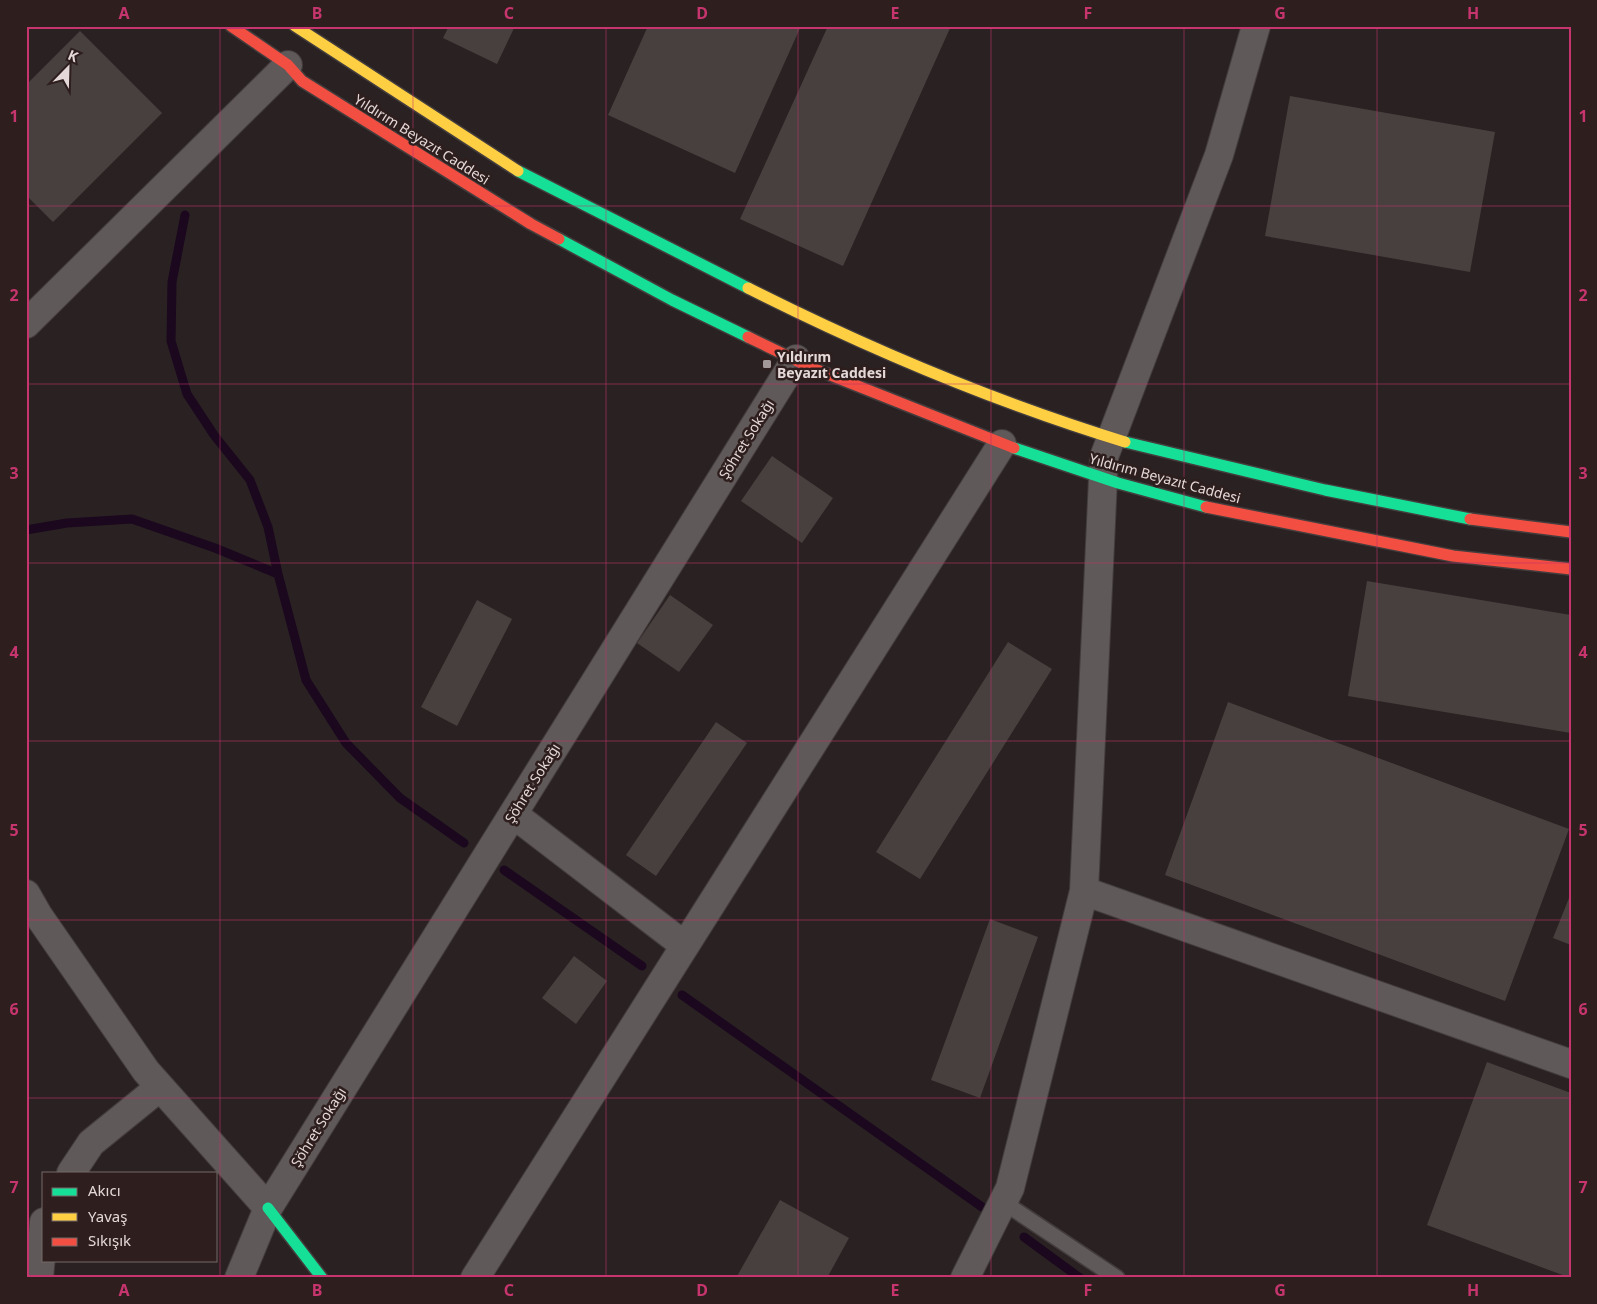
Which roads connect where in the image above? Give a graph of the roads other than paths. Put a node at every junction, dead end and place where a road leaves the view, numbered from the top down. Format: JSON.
{"nodes":[{"id":1,"x":231,"y":26,"type":"edge"},
{"id":2,"x":295,"y":26,"type":"edge"},
{"id":3,"x":1256,"y":26,"type":"edge"},
{"id":4,"x":288,"y":65,"type":"junction"},
{"id":5,"x":26,"y":324,"type":"edge"},
{"id":6,"x":796,"y":359,"type":"junction"},
{"id":7,"x":1112,"y":438,"type":"junction"},
{"id":8,"x":1002,"y":444,"type":"junction"},
{"id":9,"x":1103,"y":478,"type":"junction"},
{"id":10,"x":1571,"y":532,"type":"edge"},
{"id":11,"x":1571,"y":569,"type":"edge"},
{"id":12,"x":513,"y":814,"type":"junction"},
{"id":13,"x":1084,"y":891,"type":"junction"},
{"id":14,"x":26,"y":894,"type":"edge"},
{"id":15,"x":684,"y":946,"type":"junction"},
{"id":16,"x":1571,"y":1064,"type":"edge"},
{"id":17,"x":160,"y":1087,"type":"junction"},
{"id":18,"x":72,"y":1172,"type":"edge"},
{"id":19,"x":1003,"y":1202,"type":"junction"},
{"id":20,"x":268,"y":1208,"type":"junction"},
{"id":21,"x":42,"y":1244,"type":"edge"},
{"id":22,"x":39,"y":1278,"type":"edge"},
{"id":23,"x":239,"y":1278,"type":"edge"},
{"id":24,"x":322,"y":1278,"type":"edge"},
{"id":25,"x":475,"y":1278,"type":"edge"},
{"id":26,"x":965,"y":1278,"type":"edge"},
{"id":27,"x":1117,"y":1278,"type":"edge"}],
"edges":[{"from":1,"to":4,"type":"main road","name":"Yıldırım Beyazıt Caddesi"},
{"from":2,"to":7,"type":"main road"},
{"from":3,"to":7,"type":"street"},
{"from":4,"to":5,"type":"street"},
{"from":4,"to":6,"type":"main road","name":"Yıldırım Beyazıt Caddesi"},
{"from":6,"to":8,"type":"main road","name":"Yıldırım Beyazıt Caddesi"},
{"from":6,"to":12,"type":"street","name":"Şöhret Sokağı"},
{"from":7,"to":9,"type":"street"},
{"from":7,"to":10,"type":"main road"},
{"from":8,"to":9,"type":"main road","name":"Yıldırım Beyazıt Caddesi"},
{"from":8,"to":15,"type":"street"},
{"from":9,"to":11,"type":"main road","name":"Yıldırım Beyazıt Caddesi"},
{"from":9,"to":13,"type":"street"},
{"from":12,"to":15,"type":"street"},
{"from":12,"to":20,"type":"street","name":"Şöhret Sokağı"},
{"from":13,"to":16,"type":"street"},
{"from":13,"to":19,"type":"street"},
{"from":14,"to":17,"type":"street"},
{"from":15,"to":25,"type":"street"},
{"from":17,"to":18,"type":"street"},
{"from":17,"to":20,"type":"street"},
{"from":19,"to":26,"type":"street"},
{"from":19,"to":27,"type":"lane"},
{"from":20,"to":23,"type":"street","name":"Şöhret Sokağı"},
{"from":20,"to":24,"type":"main road"},
{"from":21,"to":22,"type":"street"}]}
